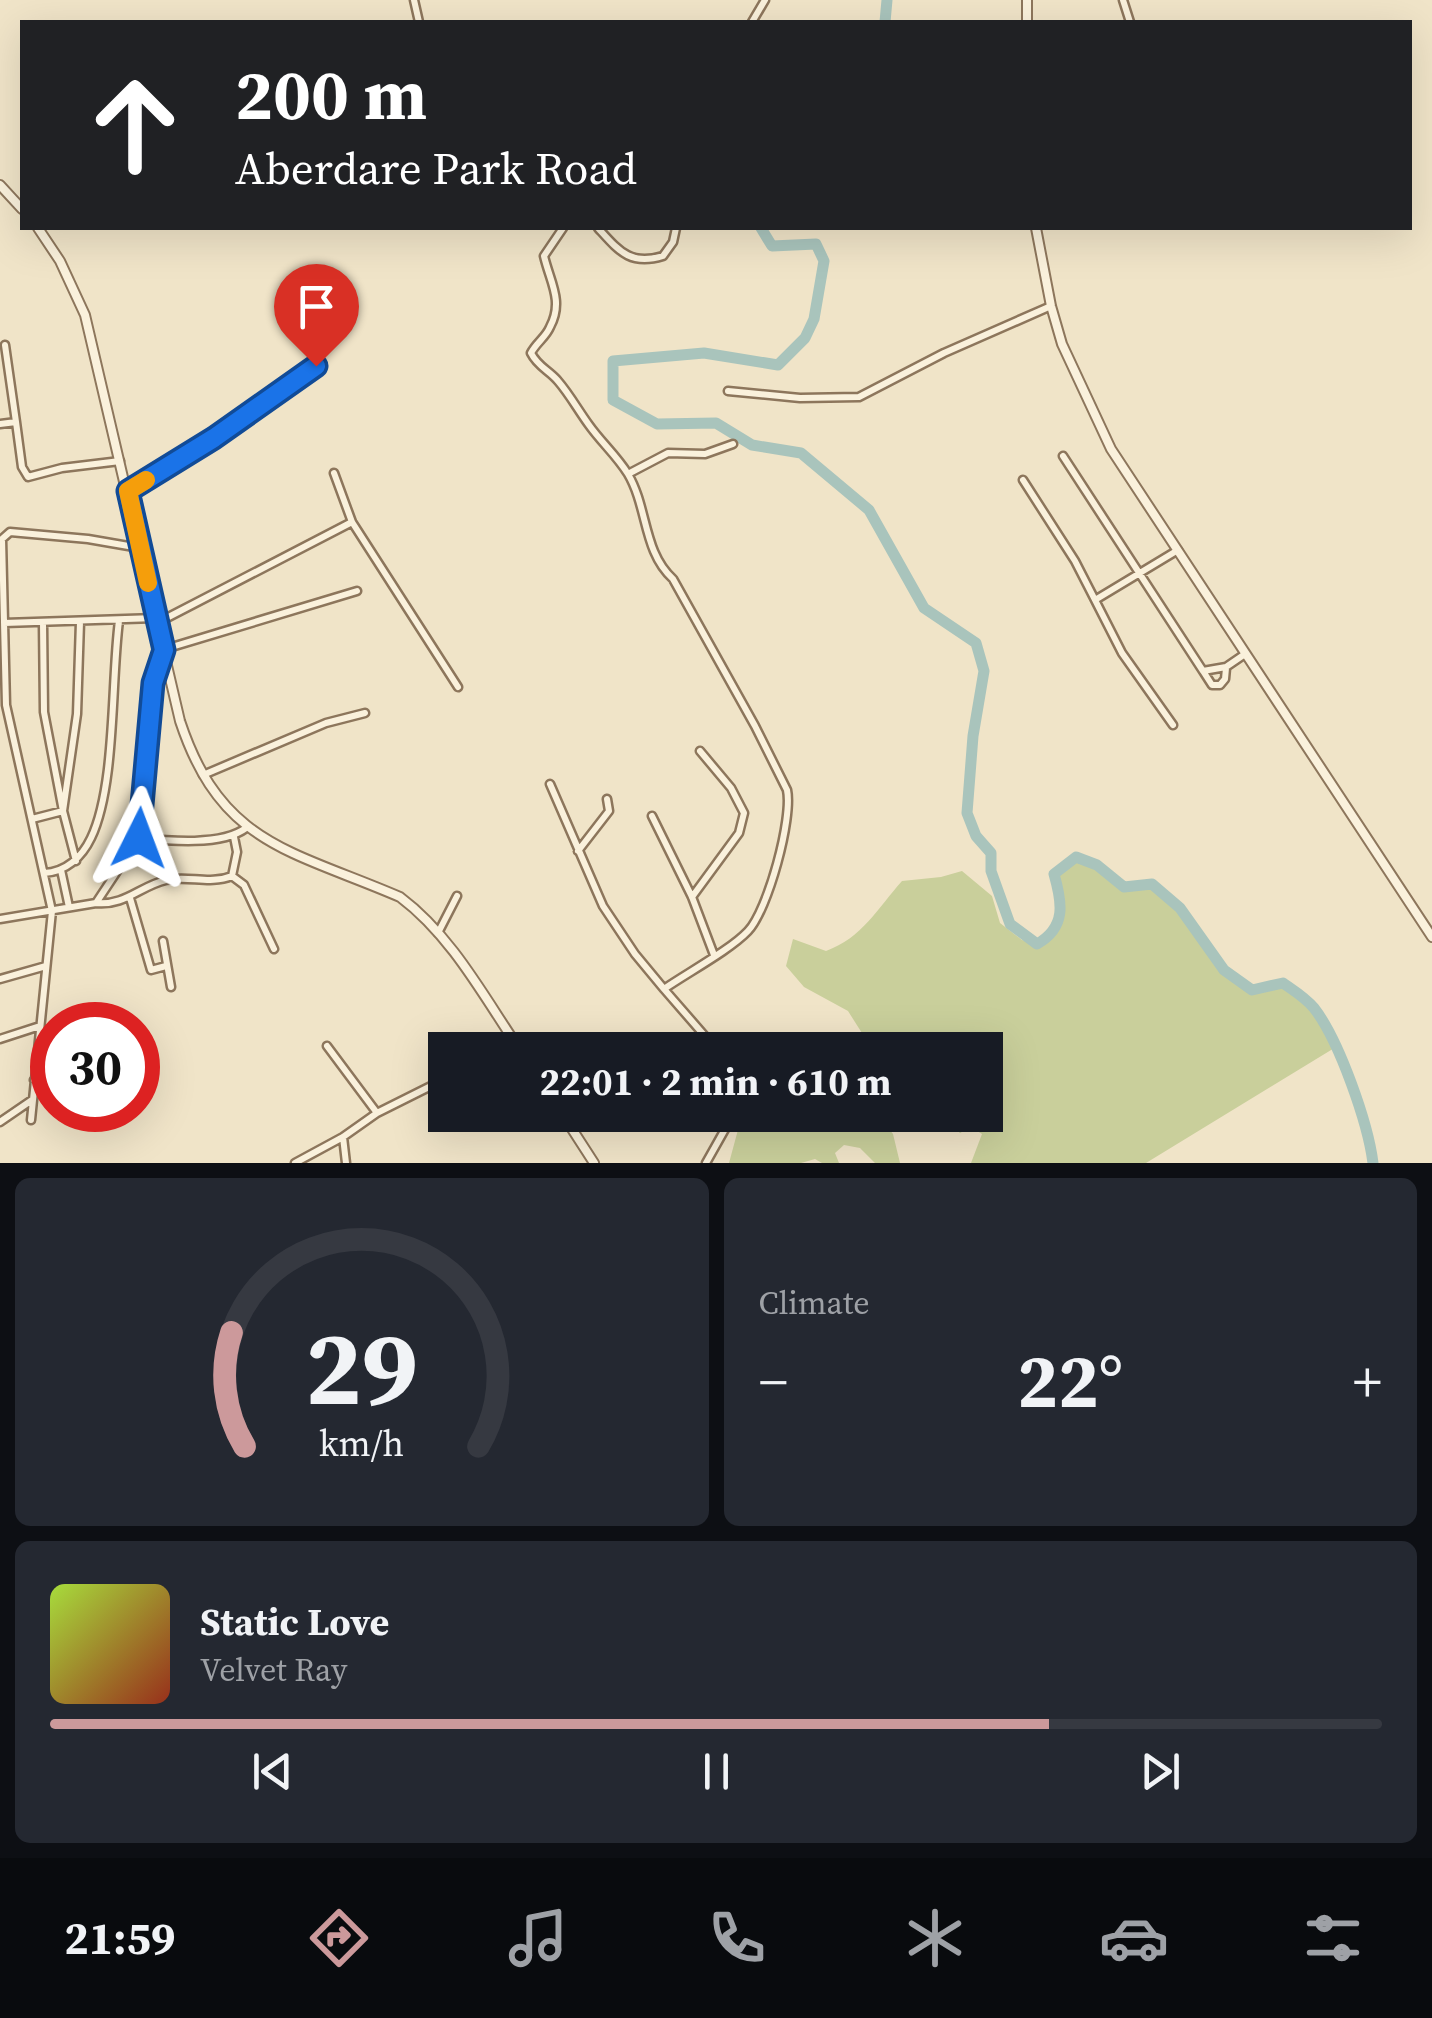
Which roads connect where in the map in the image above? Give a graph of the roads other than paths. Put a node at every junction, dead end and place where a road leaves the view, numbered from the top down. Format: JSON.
{"nodes":[{"id":1,"x":0,"y":185,"type":"edge"},
{"id":2,"x":20,"y":207,"type":"edge"},
{"id":3,"x":39,"y":230,"type":"edge"},
{"id":4,"x":562,"y":230,"type":"edge"},
{"id":5,"x":600,"y":230,"type":"edge"},
{"id":6,"x":675,"y":230,"type":"edge"},
{"id":7,"x":1036,"y":230,"type":"edge"},
{"id":8,"x":1051,"y":306,"type":"junction"},
{"id":9,"x":5,"y":346,"type":"dead end"},
{"id":10,"x":316,"y":366,"type":"dead end"},
{"id":11,"x":728,"y":391,"type":"dead end"},
{"id":12,"x":16,"y":422,"type":"junction"},
{"id":13,"x":0,"y":424,"type":"edge"},
{"id":14,"x":733,"y":444,"type":"dead end"},
{"id":15,"x":1064,"y":456,"type":"dead end"},
{"id":16,"x":121,"y":461,"type":"junction"},
{"id":17,"x":334,"y":473,"type":"dead end"},
{"id":18,"x":628,"y":474,"type":"junction"},
{"id":19,"x":1023,"y":480,"type":"dead end"},
{"id":20,"x":128,"y":491,"type":"junction"},
{"id":21,"x":352,"y":522,"type":"junction"},
{"id":22,"x":140,"y":548,"type":"junction"},
{"id":23,"x":1178,"y":550,"type":"junction"},
{"id":24,"x":1141,"y":572,"type":"junction"},
{"id":25,"x":356,"y":591,"type":"dead end"},
{"id":26,"x":1096,"y":600,"type":"junction"},
{"id":27,"x":119,"y":621,"type":"junction"},
{"id":28,"x":157,"y":621,"type":"junction"},
{"id":29,"x":80,"y":622,"type":"junction"},
{"id":30,"x":4,"y":623,"type":"junction"},
{"id":31,"x":43,"y":623,"type":"junction"},
{"id":32,"x":164,"y":650,"type":"junction"},
{"id":33,"x":1245,"y":654,"type":"junction"},
{"id":34,"x":1226,"y":667,"type":"junction"},
{"id":35,"x":1203,"y":671,"type":"junction"},
{"id":36,"x":458,"y":687,"type":"dead end"},
{"id":37,"x":366,"y":713,"type":"dead end"},
{"id":38,"x":1172,"y":724,"type":"dead end"},
{"id":39,"x":700,"y":751,"type":"dead end"},
{"id":40,"x":201,"y":776,"type":"junction"},
{"id":41,"x":550,"y":784,"type":"dead end"},
{"id":42,"x":608,"y":800,"type":"dead end"},
{"id":43,"x":63,"y":811,"type":"junction"},
{"id":44,"x":652,"y":816,"type":"dead end"},
{"id":45,"x":32,"y":819,"type":"junction"},
{"id":46,"x":246,"y":828,"type":"junction"},
{"id":47,"x":234,"y":837,"type":"junction"},
{"id":48,"x":139,"y":838,"type":"junction"},
{"id":49,"x":578,"y":851,"type":"junction"},
{"id":50,"x":76,"y":861,"type":"junction"},
{"id":51,"x":61,"y":870,"type":"junction"},
{"id":52,"x":44,"y":874,"type":"junction"},
{"id":53,"x":232,"y":876,"type":"junction"},
{"id":54,"x":457,"y":896,"type":"dead end"},
{"id":55,"x":692,"y":897,"type":"junction"},
{"id":56,"x":130,"y":898,"type":"junction"},
{"id":57,"x":96,"y":903,"type":"junction"},
{"id":58,"x":69,"y":907,"type":"junction"},
{"id":59,"x":52,"y":911,"type":"junction"},
{"id":60,"x":0,"y":919,"type":"edge"},
{"id":61,"x":438,"y":934,"type":"junction"},
{"id":62,"x":1432,"y":937,"type":"edge"},
{"id":63,"x":163,"y":941,"type":"dead end"},
{"id":64,"x":274,"y":948,"type":"dead end"},
{"id":65,"x":714,"y":955,"type":"junction"},
{"id":66,"x":46,"y":966,"type":"junction"},
{"id":67,"x":166,"y":966,"type":"junction"},
{"id":68,"x":0,"y":979,"type":"edge"},
{"id":69,"x":170,"y":987,"type":"dead end"},
{"id":70,"x":664,"y":989,"type":"junction"},
{"id":71,"x":42,"y":1002,"type":"edge"},
{"id":72,"x":30,"y":1029,"type":"edge"},
{"id":73,"x":507,"y":1032,"type":"edge"},
{"id":74,"x":701,"y":1032,"type":"edge"},
{"id":75,"x":0,"y":1039,"type":"edge"},
{"id":76,"x":327,"y":1046,"type":"dead end"},
{"id":77,"x":428,"y":1088,"type":"edge"},
{"id":78,"x":30,"y":1101,"type":"edge"},
{"id":79,"x":377,"y":1113,"type":"junction"},
{"id":80,"x":0,"y":1122,"type":"edge"},
{"id":81,"x":575,"y":1132,"type":"edge"},
{"id":82,"x":723,"y":1132,"type":"edge"},
{"id":83,"x":343,"y":1137,"type":"junction"},
{"id":84,"x":295,"y":1163,"type":"edge"},
{"id":85,"x":346,"y":1163,"type":"edge"},
{"id":86,"x":594,"y":1163,"type":"edge"},
{"id":87,"x":706,"y":1163,"type":"edge"}],
"edges":[{"from":1,"to":2,"type":"street"},
{"from":3,"to":16,"type":"street"},
{"from":4,"to":18,"type":"street"},
{"from":5,"to":6,"type":"street"},
{"from":7,"to":8,"type":"street"},
{"from":8,"to":11,"type":"street"},
{"from":8,"to":23,"type":"street"},
{"from":9,"to":12,"type":"street"},
{"from":10,"to":20,"type":"street"},
{"from":12,"to":13,"type":"street"},
{"from":12,"to":16,"type":"street"},
{"from":14,"to":18,"type":"street"},
{"from":15,"to":24,"type":"street"},
{"from":16,"to":20,"type":"street"},
{"from":17,"to":21,"type":"street"},
{"from":18,"to":65,"type":"street"},
{"from":19,"to":26,"type":"street"},
{"from":20,"to":22,"type":"street"},
{"from":21,"to":28,"type":"street"},
{"from":21,"to":36,"type":"street"},
{"from":22,"to":28,"type":"street"},
{"from":22,"to":30,"type":"street"},
{"from":23,"to":24,"type":"street"},
{"from":23,"to":33,"type":"street"},
{"from":24,"to":26,"type":"street"},
{"from":24,"to":35,"type":"street"},
{"from":25,"to":32,"type":"street"},
{"from":26,"to":38,"type":"street"},
{"from":27,"to":28,"type":"street"},
{"from":27,"to":29,"type":"street"},
{"from":27,"to":50,"type":"street"},
{"from":28,"to":32,"type":"street"},
{"from":29,"to":31,"type":"street"},
{"from":29,"to":43,"type":"street"},
{"from":30,"to":31,"type":"street"},
{"from":30,"to":45,"type":"street"},
{"from":31,"to":43,"type":"street"},
{"from":32,"to":40,"type":"street"},
{"from":32,"to":48,"type":"street"},
{"from":33,"to":34,"type":"street"},
{"from":33,"to":62,"type":"street"},
{"from":34,"to":35,"type":"street"},
{"from":34,"to":35,"type":"street"},
{"from":37,"to":40,"type":"street"},
{"from":39,"to":55,"type":"street"},
{"from":40,"to":46,"type":"street"},
{"from":41,"to":49,"type":"street"},
{"from":42,"to":49,"type":"street"},
{"from":43,"to":45,"type":"street"},
{"from":43,"to":50,"type":"street"},
{"from":44,"to":55,"type":"street"},
{"from":45,"to":52,"type":"street"},
{"from":46,"to":47,"type":"street"},
{"from":46,"to":61,"type":"street"},
{"from":47,"to":48,"type":"street"},
{"from":47,"to":53,"type":"street"},
{"from":48,"to":57,"type":"street"},
{"from":49,"to":70,"type":"street"},
{"from":50,"to":51,"type":"street"},
{"from":51,"to":52,"type":"street"},
{"from":51,"to":58,"type":"street"},
{"from":52,"to":59,"type":"street"},
{"from":53,"to":56,"type":"street"},
{"from":53,"to":64,"type":"street"},
{"from":54,"to":61,"type":"street"},
{"from":55,"to":65,"type":"street"},
{"from":56,"to":57,"type":"street"},
{"from":56,"to":67,"type":"street"},
{"from":57,"to":58,"type":"street"},
{"from":58,"to":59,"type":"street"},
{"from":59,"to":60,"type":"street"},
{"from":59,"to":66,"type":"street"},
{"from":61,"to":73,"type":"street"},
{"from":63,"to":67,"type":"street"},
{"from":65,"to":70,"type":"street"},
{"from":66,"to":68,"type":"street"},
{"from":66,"to":71,"type":"street"},
{"from":67,"to":69,"type":"street"},
{"from":70,"to":74,"type":"street"},
{"from":72,"to":75,"type":"street"},
{"from":76,"to":79,"type":"street"},
{"from":77,"to":79,"type":"street"},
{"from":78,"to":80,"type":"street"},
{"from":79,"to":83,"type":"street"},
{"from":81,"to":86,"type":"street"},
{"from":82,"to":87,"type":"street"},
{"from":83,"to":84,"type":"street"},
{"from":83,"to":85,"type":"street"}]}
